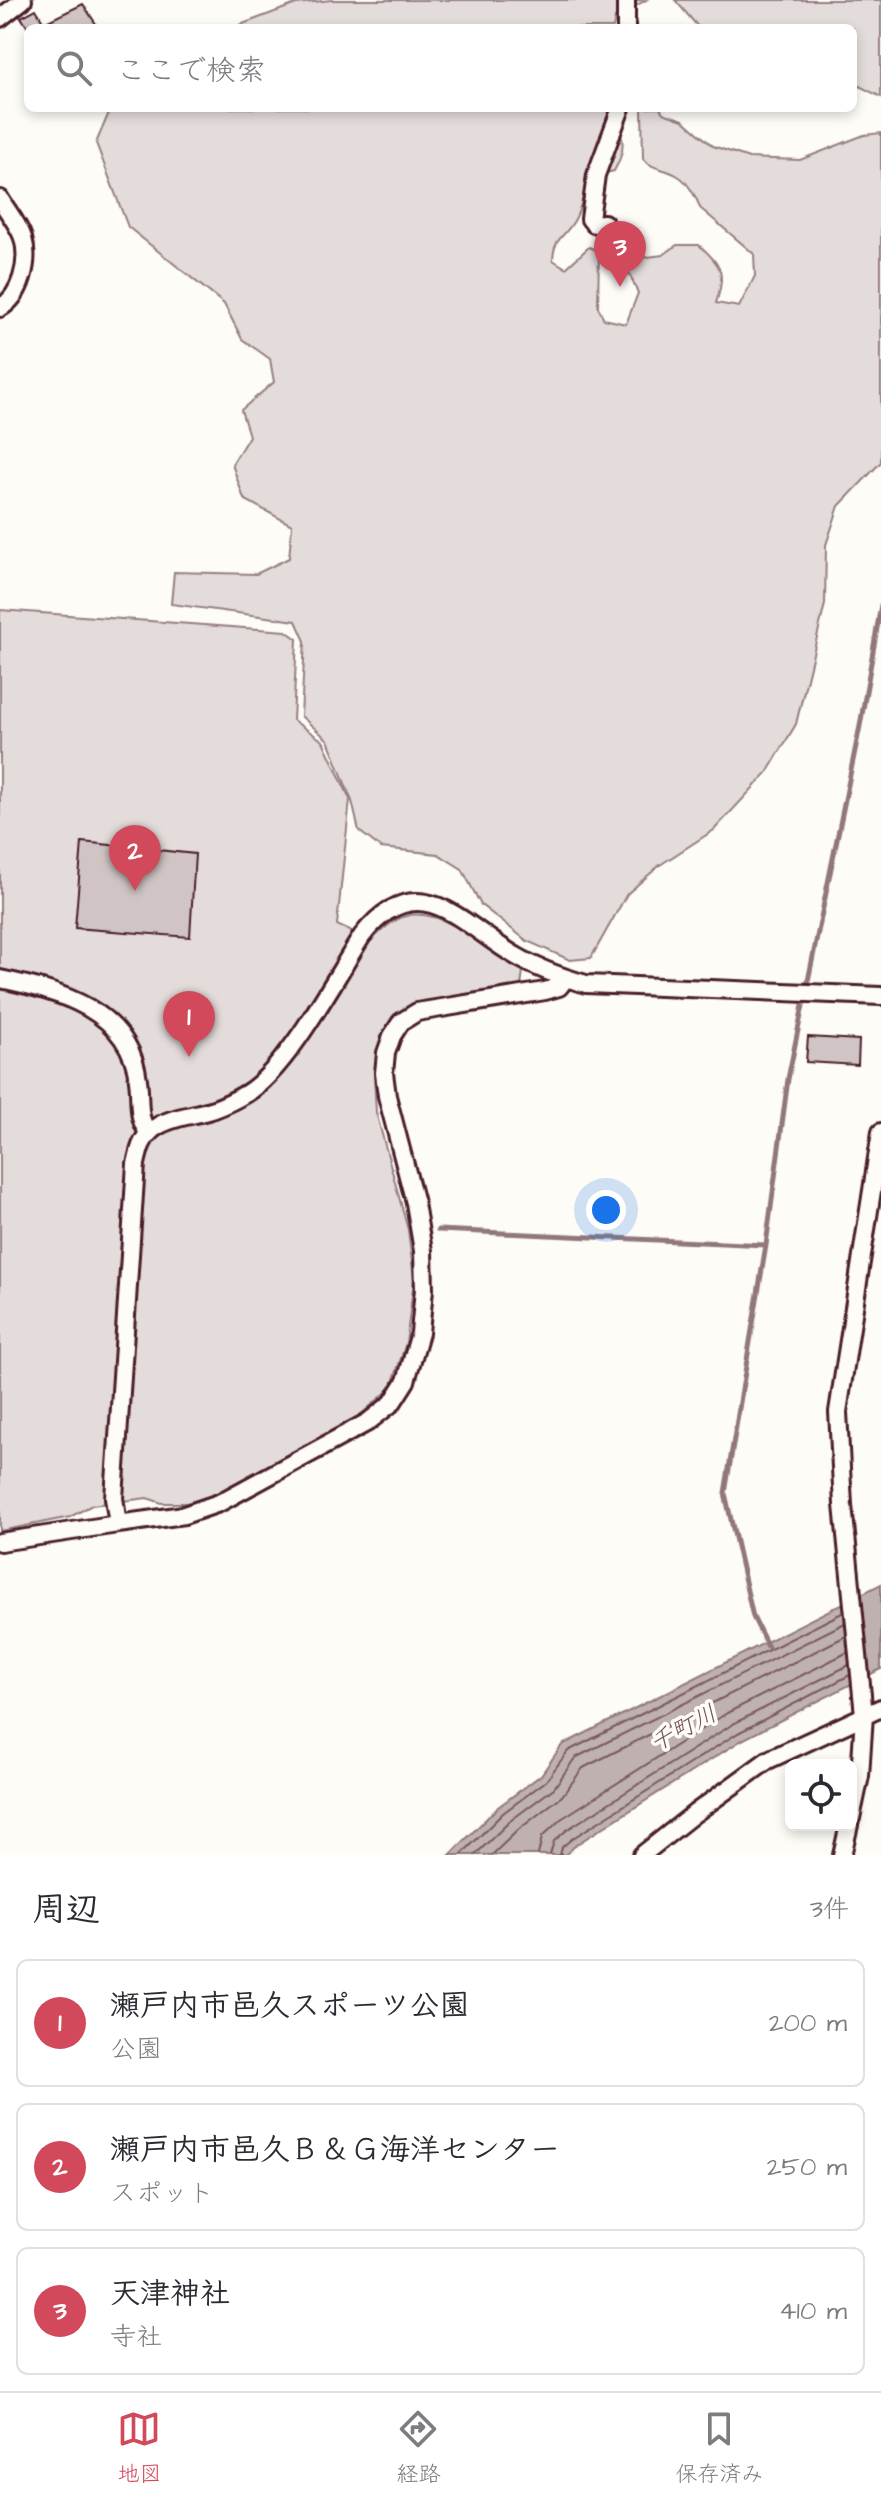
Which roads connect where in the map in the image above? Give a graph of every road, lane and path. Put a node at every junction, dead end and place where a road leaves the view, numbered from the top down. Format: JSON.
{"nodes":[{"id":1,"x":23,"y":0,"type":"edge"},
{"id":2,"x":626,"y":0,"type":"edge"},
{"id":3,"x":0,"y":18,"type":"edge"},
{"id":4,"x":626,"y":24,"type":"edge"},
{"id":5,"x":620,"y":112,"type":"edge"},
{"id":6,"x":0,"y":199,"type":"edge"},
{"id":7,"x":604,"y":223,"type":"dead end"},
{"id":8,"x":0,"y":308,"type":"edge"},
{"id":9,"x":566,"y":978,"type":"junction"},
{"id":10,"x":0,"y":979,"type":"edge"},
{"id":11,"x":881,"y":996,"type":"edge"},
{"id":12,"x":881,"y":1132,"type":"edge"},
{"id":13,"x":149,"y":1133,"type":"junction"},
{"id":14,"x":118,"y":1524,"type":"junction"},
{"id":15,"x":0,"y":1542,"type":"edge"},
{"id":16,"x":863,"y":1708,"type":"junction"},
{"id":17,"x":881,"y":1708,"type":"edge"},
{"id":18,"x":857,"y":1790,"type":"edge"},
{"id":19,"x":848,"y":1831,"type":"edge"},
{"id":20,"x":642,"y":1855,"type":"edge"},
{"id":21,"x":842,"y":1855,"type":"edge"}],
"edges":[{"from":1,"to":3,"type":"street"},
{"from":2,"to":4,"type":"street"},
{"from":5,"to":7,"type":"street"},
{"from":6,"to":8,"type":"street"},
{"from":9,"to":11,"type":"street"},
{"from":9,"to":13,"type":"street"},
{"from":9,"to":14,"type":"street"},
{"from":10,"to":13,"type":"street"},
{"from":12,"to":16,"type":"street"},
{"from":13,"to":14,"type":"street"},
{"from":14,"to":15,"type":"street"},
{"from":16,"to":17,"type":"street"},
{"from":16,"to":18,"type":"street"},
{"from":16,"to":20,"type":"street"},
{"from":19,"to":21,"type":"street"}]}
